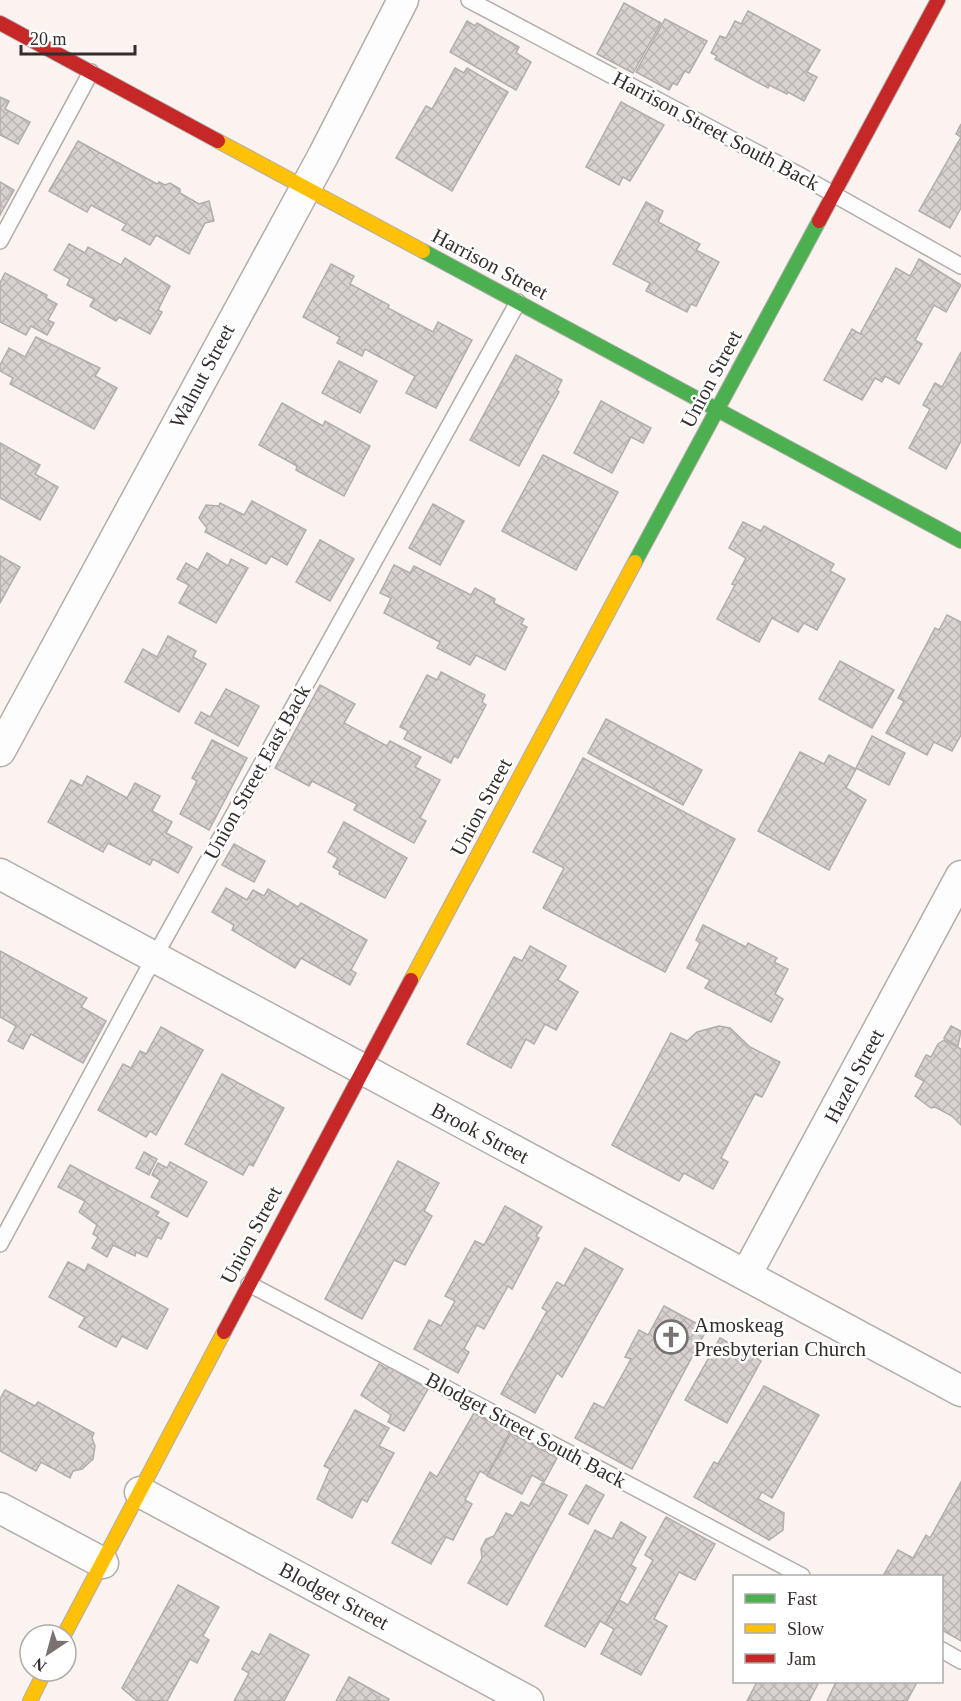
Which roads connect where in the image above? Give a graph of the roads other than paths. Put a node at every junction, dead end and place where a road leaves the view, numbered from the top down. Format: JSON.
{"nodes":[{"id":1,"x":403,"y":0,"type":"edge"},
{"id":2,"x":469,"y":0,"type":"edge"},
{"id":3,"x":938,"y":0,"type":"edge"},
{"id":4,"x":0,"y":23,"type":"edge"},
{"id":5,"x":91,"y":72,"type":"junction"},
{"id":6,"x":305,"y":188,"type":"junction"},
{"id":7,"x":835,"y":195,"type":"junction"},
{"id":8,"x":0,"y":241,"type":"edge"},
{"id":9,"x":961,"y":266,"type":"edge"},
{"id":10,"x":518,"y":302,"type":"junction"},
{"id":11,"x":718,"y":410,"type":"junction"},
{"id":12,"x":961,"y":541,"type":"edge"},
{"id":13,"x":0,"y":752,"type":"edge"},
{"id":14,"x":0,"y":874,"type":"edge"},
{"id":15,"x":961,"y":876,"type":"edge"},
{"id":16,"x":155,"y":956,"type":"junction"},
{"id":17,"x":363,"y":1069,"type":"junction"},
{"id":18,"x":0,"y":1244,"type":"edge"},
{"id":19,"x":746,"y":1275,"type":"junction"},
{"id":20,"x":249,"y":1284,"type":"junction"},
{"id":21,"x":961,"y":1391,"type":"edge"},
{"id":22,"x":140,"y":1492,"type":"junction"},
{"id":23,"x":0,"y":1508,"type":"edge"},
{"id":24,"x":102,"y":1563,"type":"junction"},
{"id":25,"x":800,"y":1575,"type":"edge"},
{"id":26,"x":70,"y":1623,"type":"edge"},
{"id":27,"x":943,"y":1651,"type":"edge"},
{"id":28,"x":961,"y":1660,"type":"edge"},
{"id":29,"x":39,"y":1683,"type":"edge"},
{"id":30,"x":30,"y":1701,"type":"edge"},
{"id":31,"x":528,"y":1701,"type":"edge"}],
"edges":[{"from":1,"to":6,"type":"street","name":"Walnut Street"},
{"from":2,"to":7,"type":"lane","name":"Harrison Street South Back"},
{"from":3,"to":7,"type":"street","name":"Union Street"},
{"from":4,"to":5,"type":"street","name":"Harrison Street"},
{"from":5,"to":6,"type":"street","name":"Harrison Street"},
{"from":5,"to":8,"type":"lane"},
{"from":6,"to":10,"type":"street","name":"Harrison Street"},
{"from":6,"to":13,"type":"street","name":"Walnut Street"},
{"from":7,"to":9,"type":"lane","name":"Harrison Street South Back"},
{"from":7,"to":11,"type":"street","name":"Union Street"},
{"from":10,"to":11,"type":"street","name":"Harrison Street"},
{"from":10,"to":16,"type":"lane","name":"Union Street East Back"},
{"from":11,"to":12,"type":"street","name":"Harrison Street"},
{"from":11,"to":17,"type":"street","name":"Union Street"},
{"from":14,"to":16,"type":"street","name":"Brook Street"},
{"from":15,"to":19,"type":"street","name":"Hazel Street"},
{"from":16,"to":17,"type":"street","name":"Brook Street"},
{"from":16,"to":18,"type":"lane","name":"Union Street East Back"},
{"from":17,"to":19,"type":"street","name":"Brook Street"},
{"from":17,"to":20,"type":"street","name":"Union Street"},
{"from":19,"to":21,"type":"street","name":"Brook Street"},
{"from":20,"to":22,"type":"street","name":"Union Street"},
{"from":20,"to":25,"type":"lane","name":"Blodget Street South Back"},
{"from":22,"to":24,"type":"street","name":"Union Street"},
{"from":22,"to":31,"type":"street","name":"Blodget Street"},
{"from":23,"to":24,"type":"street"},
{"from":24,"to":26,"type":"street","name":"Union Street"},
{"from":27,"to":28,"type":"lane"},
{"from":29,"to":30,"type":"street"}]}
